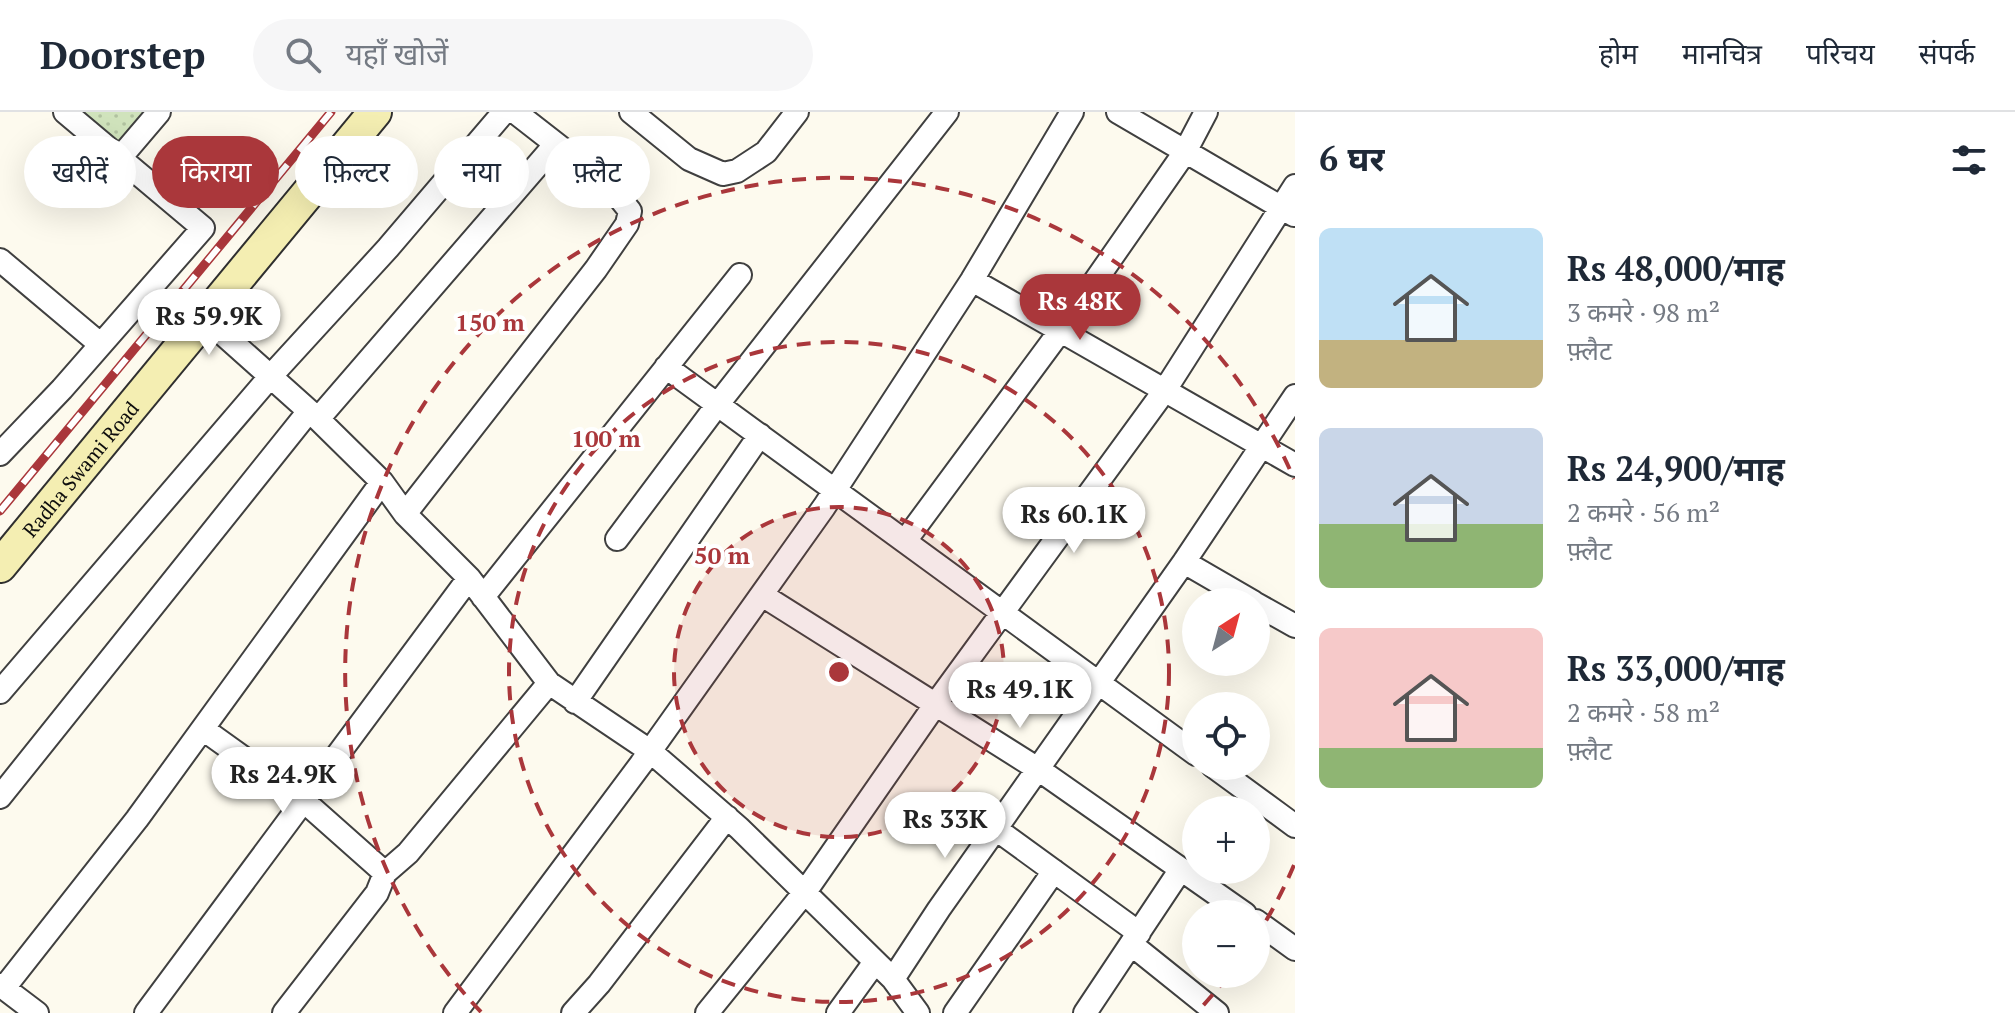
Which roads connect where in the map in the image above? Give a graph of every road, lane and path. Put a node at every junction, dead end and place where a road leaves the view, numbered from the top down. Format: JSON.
{"nodes":[{"id":1,"x":65,"y":112,"type":"edge"},
{"id":2,"x":159,"y":112,"type":"edge"},
{"id":3,"x":375,"y":112,"type":"edge"},
{"id":4,"x":504,"y":112,"type":"edge"},
{"id":5,"x":515,"y":112,"type":"edge"},
{"id":6,"x":631,"y":112,"type":"edge"},
{"id":7,"x":797,"y":112,"type":"edge"},
{"id":8,"x":947,"y":112,"type":"edge"},
{"id":9,"x":1072,"y":112,"type":"edge"},
{"id":10,"x":1118,"y":112,"type":"edge"},
{"id":11,"x":1206,"y":112,"type":"edge"},
{"id":12,"x":93,"y":136,"type":"edge"},
{"id":13,"x":545,"y":137,"type":"edge"},
{"id":14,"x":136,"y":139,"type":"edge"},
{"id":15,"x":1185,"y":152,"type":"junction"},
{"id":16,"x":545,"y":156,"type":"edge"},
{"id":17,"x":136,"y":173,"type":"edge"},
{"id":18,"x":1295,"y":186,"type":"edge"},
{"id":19,"x":628,"y":208,"type":"edge"},
{"id":20,"x":1289,"y":212,"type":"edge"},
{"id":21,"x":0,"y":260,"type":"edge"},
{"id":22,"x":740,"y":275,"type":"dead end"},
{"id":23,"x":972,"y":280,"type":"junction"},
{"id":24,"x":205,"y":318,"type":"junction"},
{"id":25,"x":1061,"y":330,"type":"junction"},
{"id":26,"x":100,"y":344,"type":"junction"},
{"id":27,"x":666,"y":367,"type":"junction"},
{"id":28,"x":269,"y":378,"type":"junction"},
{"id":29,"x":1165,"y":390,"type":"junction"},
{"id":30,"x":1295,"y":396,"type":"edge"},
{"id":31,"x":718,"y":404,"type":"junction"},
{"id":32,"x":313,"y":415,"type":"junction"},
{"id":33,"x":760,"y":435,"type":"junction"},
{"id":34,"x":1262,"y":446,"type":"junction"},
{"id":35,"x":0,"y":454,"type":"edge"},
{"id":36,"x":1295,"y":465,"type":"edge"},
{"id":37,"x":382,"y":482,"type":"junction"},
{"id":38,"x":835,"y":490,"type":"junction"},
{"id":39,"x":405,"y":514,"type":"junction"},
{"id":40,"x":617,"y":539,"type":"dead end"},
{"id":41,"x":905,"y":541,"type":"junction"},
{"id":42,"x":1184,"y":562,"type":"junction"},
{"id":43,"x":0,"y":566,"type":"edge"},
{"id":44,"x":469,"y":578,"type":"junction"},
{"id":45,"x":1229,"y":588,"type":"edge"},
{"id":46,"x":762,"y":595,"type":"junction"},
{"id":47,"x":483,"y":597,"type":"junction"},
{"id":48,"x":1270,"y":612,"type":"edge"},
{"id":49,"x":1004,"y":613,"type":"junction"},
{"id":50,"x":1295,"y":626,"type":"edge"},
{"id":51,"x":549,"y":683,"type":"junction"},
{"id":52,"x":1099,"y":684,"type":"junction"},
{"id":53,"x":0,"y":692,"type":"edge"},
{"id":54,"x":575,"y":702,"type":"junction"},
{"id":55,"x":935,"y":705,"type":"junction"},
{"id":56,"x":203,"y":729,"type":"junction"},
{"id":57,"x":1182,"y":744,"type":"edge"},
{"id":58,"x":650,"y":751,"type":"junction"},
{"id":59,"x":1038,"y":769,"type":"junction"},
{"id":60,"x":1232,"y":780,"type":"edge"},
{"id":61,"x":0,"y":797,"type":"edge"},
{"id":62,"x":305,"y":802,"type":"junction"},
{"id":63,"x":727,"y":817,"type":"junction"},
{"id":64,"x":1295,"y":826,"type":"edge"},
{"id":65,"x":996,"y":829,"type":"junction"},
{"id":66,"x":1181,"y":869,"type":"junction"},
{"id":67,"x":1054,"y":871,"type":"junction"},
{"id":68,"x":385,"y":873,"type":"junction"},
{"id":69,"x":805,"y":892,"type":"junction"},
{"id":70,"x":1225,"y":900,"type":"edge"},
{"id":71,"x":1270,"y":931,"type":"edge"},
{"id":72,"x":1135,"y":938,"type":"junction"},
{"id":73,"x":1295,"y":949,"type":"edge"},
{"id":74,"x":875,"y":962,"type":"junction"},
{"id":75,"x":893,"y":979,"type":"junction"},
{"id":76,"x":2,"y":987,"type":"edge"},
{"id":77,"x":37,"y":1013,"type":"edge"},
{"id":78,"x":146,"y":1013,"type":"edge"},
{"id":79,"x":284,"y":1013,"type":"edge"},
{"id":80,"x":455,"y":1013,"type":"edge"},
{"id":81,"x":573,"y":1013,"type":"edge"},
{"id":82,"x":707,"y":1013,"type":"edge"},
{"id":83,"x":838,"y":1013,"type":"edge"},
{"id":84,"x":918,"y":1013,"type":"edge"},
{"id":85,"x":955,"y":1013,"type":"edge"},
{"id":86,"x":1085,"y":1013,"type":"edge"},
{"id":87,"x":1217,"y":1013,"type":"edge"}],
"edges":[{"from":1,"to":12,"type":"street"},
{"from":2,"to":14,"type":"street"},
{"from":3,"to":24,"type":"street","name":"Radha Swami Road"},
{"from":4,"to":28,"type":"street"},
{"from":5,"to":13,"type":"street"},
{"from":6,"to":7,"type":"street"},
{"from":8,"to":31,"type":"street"},
{"from":9,"to":23,"type":"street"},
{"from":10,"to":15,"type":"street"},
{"from":11,"to":15,"type":"street"},
{"from":15,"to":20,"type":"street"},
{"from":15,"to":25,"type":"street"},
{"from":16,"to":32,"type":"street"},
{"from":17,"to":26,"type":"street"},
{"from":18,"to":20,"type":"street"},
{"from":19,"to":39,"type":"street"},
{"from":20,"to":29,"type":"street"},
{"from":21,"to":26,"type":"street"},
{"from":22,"to":27,"type":"street"},
{"from":23,"to":25,"type":"street"},
{"from":23,"to":38,"type":"street"},
{"from":24,"to":28,"type":"street"},
{"from":24,"to":43,"type":"street","name":"Radha Swami Road"},
{"from":25,"to":29,"type":"street"},
{"from":25,"to":41,"type":"street"},
{"from":26,"to":35,"type":"street"},
{"from":27,"to":31,"type":"street"},
{"from":27,"to":47,"type":"street"},
{"from":28,"to":32,"type":"street"},
{"from":28,"to":53,"type":"street"},
{"from":29,"to":34,"type":"street"},
{"from":29,"to":49,"type":"street"},
{"from":30,"to":34,"type":"street"},
{"from":31,"to":33,"type":"street"},
{"from":31,"to":40,"type":"street"},
{"from":32,"to":37,"type":"street"},
{"from":32,"to":61,"type":"street"},
{"from":33,"to":38,"type":"street"},
{"from":33,"to":54,"type":"street"},
{"from":34,"to":36,"type":"street"},
{"from":34,"to":42,"type":"street"},
{"from":37,"to":39,"type":"street"},
{"from":37,"to":56,"type":"street"},
{"from":38,"to":41,"type":"street"},
{"from":38,"to":46,"type":"street"},
{"from":39,"to":44,"type":"street"},
{"from":41,"to":49,"type":"street"},
{"from":42,"to":45,"type":"street"},
{"from":42,"to":52,"type":"street"},
{"from":44,"to":47,"type":"street"},
{"from":44,"to":62,"type":"street"},
{"from":46,"to":55,"type":"street"},
{"from":46,"to":58,"type":"street"},
{"from":47,"to":51,"type":"street"},
{"from":48,"to":50,"type":"street"},
{"from":49,"to":52,"type":"street"},
{"from":49,"to":55,"type":"street"},
{"from":51,"to":54,"type":"street"},
{"from":51,"to":68,"type":"street"},
{"from":52,"to":57,"type":"street"},
{"from":52,"to":59,"type":"street"},
{"from":54,"to":58,"type":"street"},
{"from":55,"to":59,"type":"street"},
{"from":55,"to":69,"type":"street"},
{"from":56,"to":62,"type":"street"},
{"from":56,"to":76,"type":"street"},
{"from":58,"to":63,"type":"street"},
{"from":58,"to":80,"type":"street"},
{"from":59,"to":65,"type":"street"},
{"from":59,"to":66,"type":"street"},
{"from":60,"to":64,"type":"street"},
{"from":62,"to":68,"type":"street"},
{"from":62,"to":78,"type":"street"},
{"from":63,"to":69,"type":"street"},
{"from":63,"to":81,"type":"street"},
{"from":65,"to":67,"type":"street"},
{"from":65,"to":75,"type":"street"},
{"from":66,"to":70,"type":"street"},
{"from":66,"to":72,"type":"street"},
{"from":67,"to":72,"type":"street"},
{"from":67,"to":85,"type":"street"},
{"from":68,"to":79,"type":"street"},
{"from":69,"to":74,"type":"street"},
{"from":69,"to":82,"type":"street"},
{"from":71,"to":73,"type":"street"},
{"from":72,"to":86,"type":"street"},
{"from":72,"to":87,"type":"street"},
{"from":74,"to":75,"type":"street"},
{"from":74,"to":83,"type":"street"},
{"from":75,"to":84,"type":"street"},
{"from":76,"to":77,"type":"street"}]}
